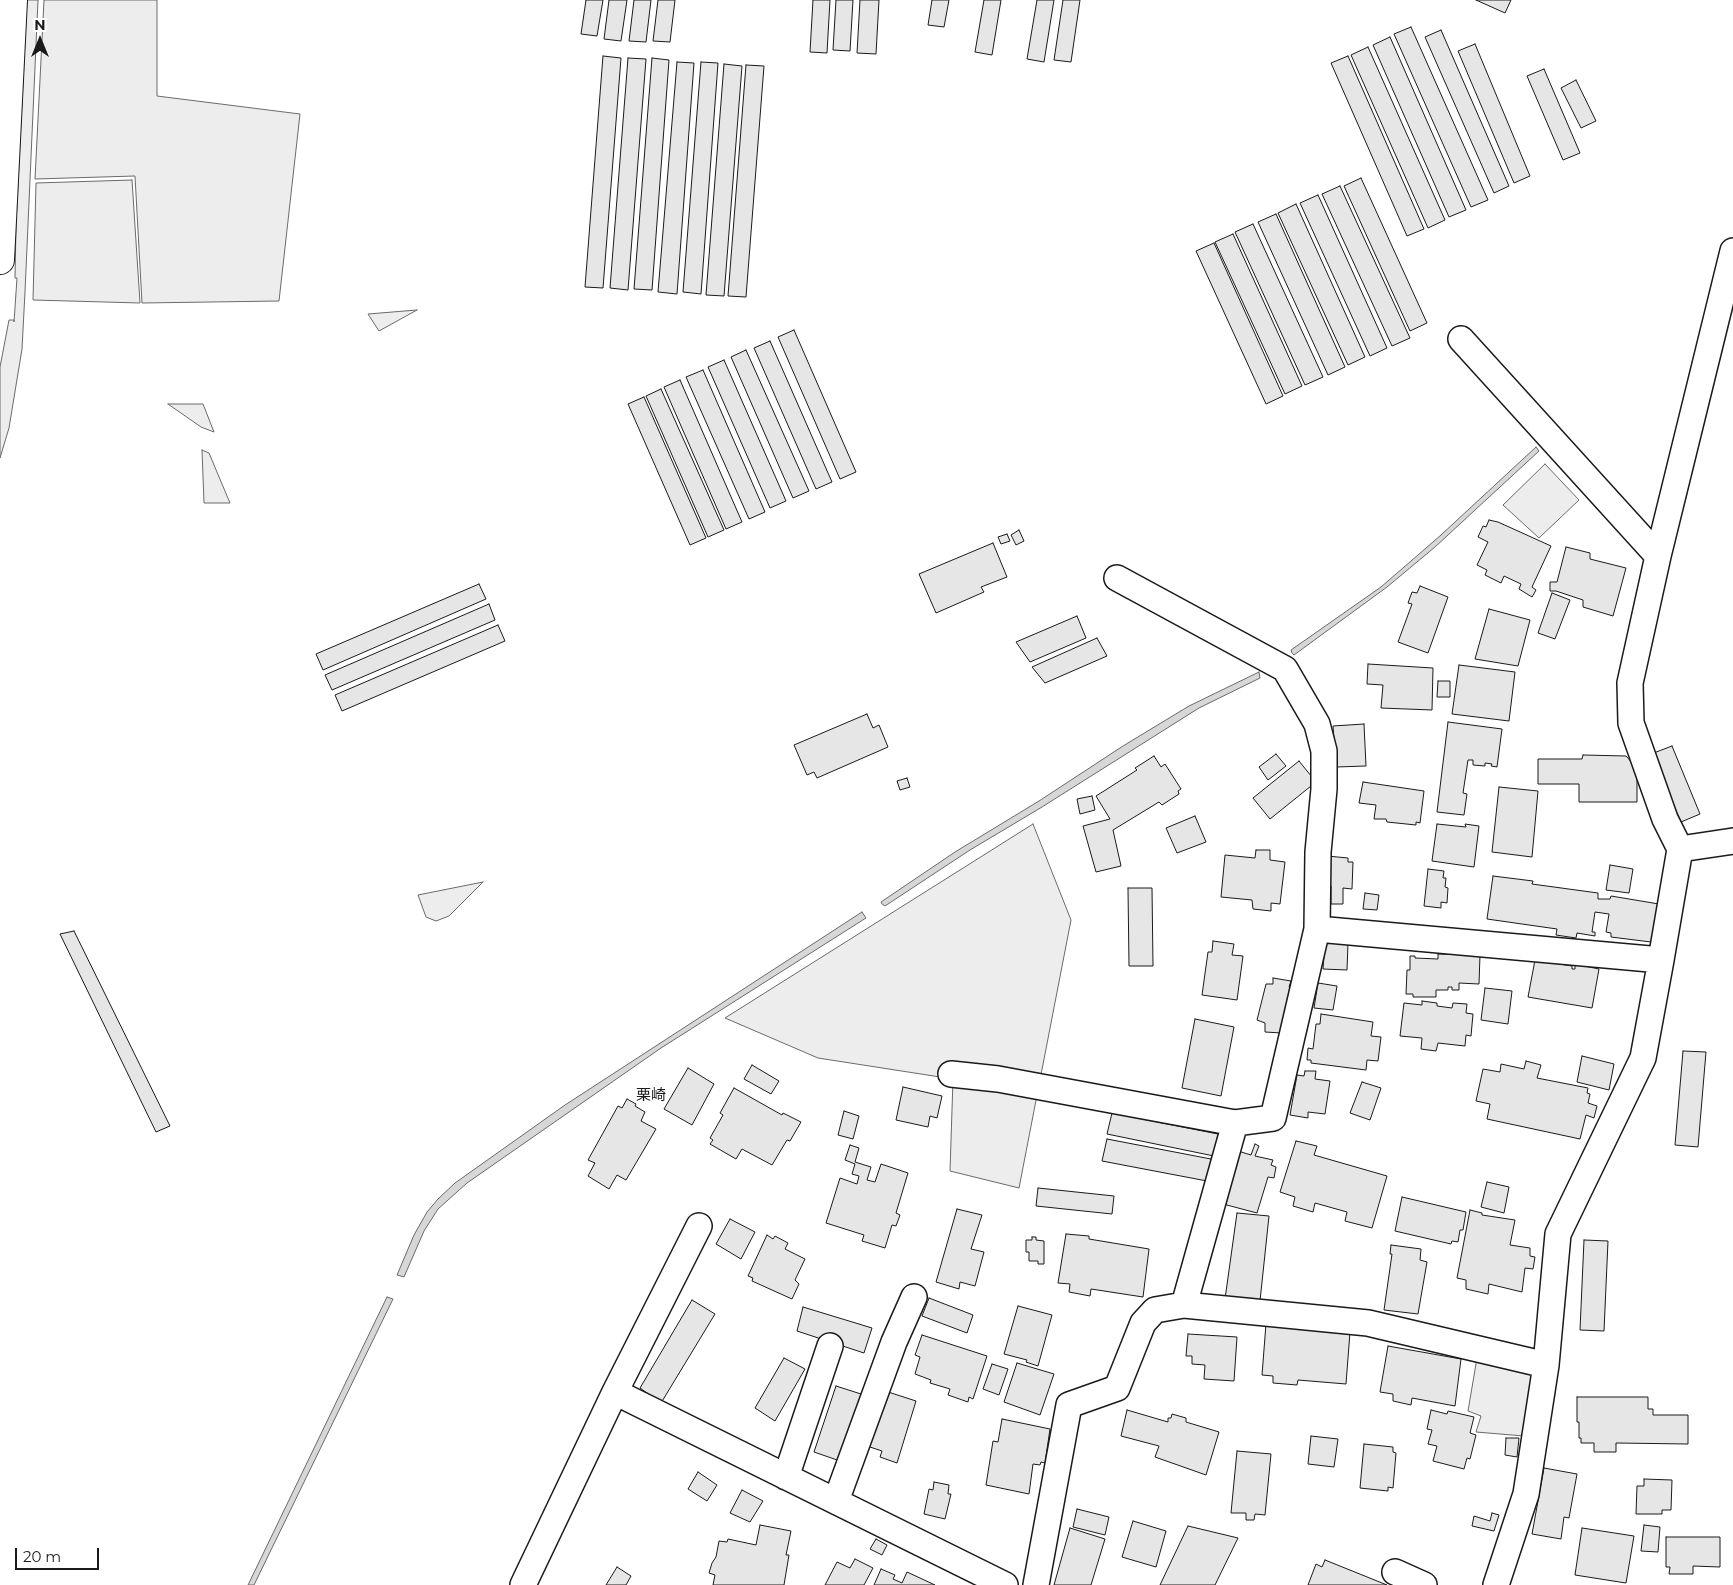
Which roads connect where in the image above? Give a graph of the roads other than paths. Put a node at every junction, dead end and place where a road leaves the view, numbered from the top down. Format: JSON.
{"nodes":[{"id":1,"x":13,"y":0,"type":"edge"},
{"id":2,"x":1733,"y":251,"type":"edge"},
{"id":3,"x":0,"y":260,"type":"edge"},
{"id":4,"x":1461,"y":339,"type":"dead end"},
{"id":5,"x":1658,"y":556,"type":"junction"},
{"id":6,"x":1117,"y":578,"type":"dead end"},
{"id":7,"x":1733,"y":841,"type":"edge"},
{"id":8,"x":1680,"y":849,"type":"junction"},
{"id":9,"x":1317,"y":929,"type":"junction"},
{"id":10,"x":1661,"y":960,"type":"junction"},
{"id":11,"x":951,"y":1074,"type":"dead end"},
{"id":12,"x":1236,"y":1123,"type":"junction"},
{"id":13,"x":699,"y":1226,"type":"dead end"},
{"id":14,"x":914,"y":1298,"type":"dead end"},
{"id":15,"x":1184,"y":1305,"type":"junction"},
{"id":16,"x":830,"y":1346,"type":"dead end"},
{"id":17,"x":1546,"y":1365,"type":"junction"},
{"id":18,"x":615,"y":1392,"type":"junction"},
{"id":19,"x":786,"y":1477,"type":"junction"},
{"id":20,"x":836,"y":1501,"type":"junction"},
{"id":21,"x":1395,"y":1572,"type":"dead end"},
{"id":22,"x":523,"y":1585,"type":"edge"},
{"id":23,"x":1006,"y":1585,"type":"edge"},
{"id":24,"x":1036,"y":1585,"type":"edge"},
{"id":25,"x":1424,"y":1585,"type":"edge"},
{"id":26,"x":1496,"y":1585,"type":"edge"}],
"edges":[{"from":1,"to":3,"type":"street"},
{"from":2,"to":5,"type":"street"},
{"from":4,"to":5,"type":"street"},
{"from":5,"to":8,"type":"street"},
{"from":6,"to":9,"type":"street"},
{"from":7,"to":8,"type":"street"},
{"from":8,"to":10,"type":"street"},
{"from":9,"to":10,"type":"street"},
{"from":9,"to":12,"type":"street"},
{"from":10,"to":17,"type":"street"},
{"from":11,"to":12,"type":"street"},
{"from":12,"to":15,"type":"street"},
{"from":13,"to":18,"type":"street"},
{"from":14,"to":20,"type":"street"},
{"from":15,"to":17,"type":"street"},
{"from":15,"to":24,"type":"street"},
{"from":16,"to":19,"type":"street"},
{"from":17,"to":26,"type":"street"},
{"from":18,"to":19,"type":"street"},
{"from":18,"to":22,"type":"street"},
{"from":19,"to":20,"type":"street"},
{"from":20,"to":23,"type":"street"},
{"from":21,"to":25,"type":"street"}]}
